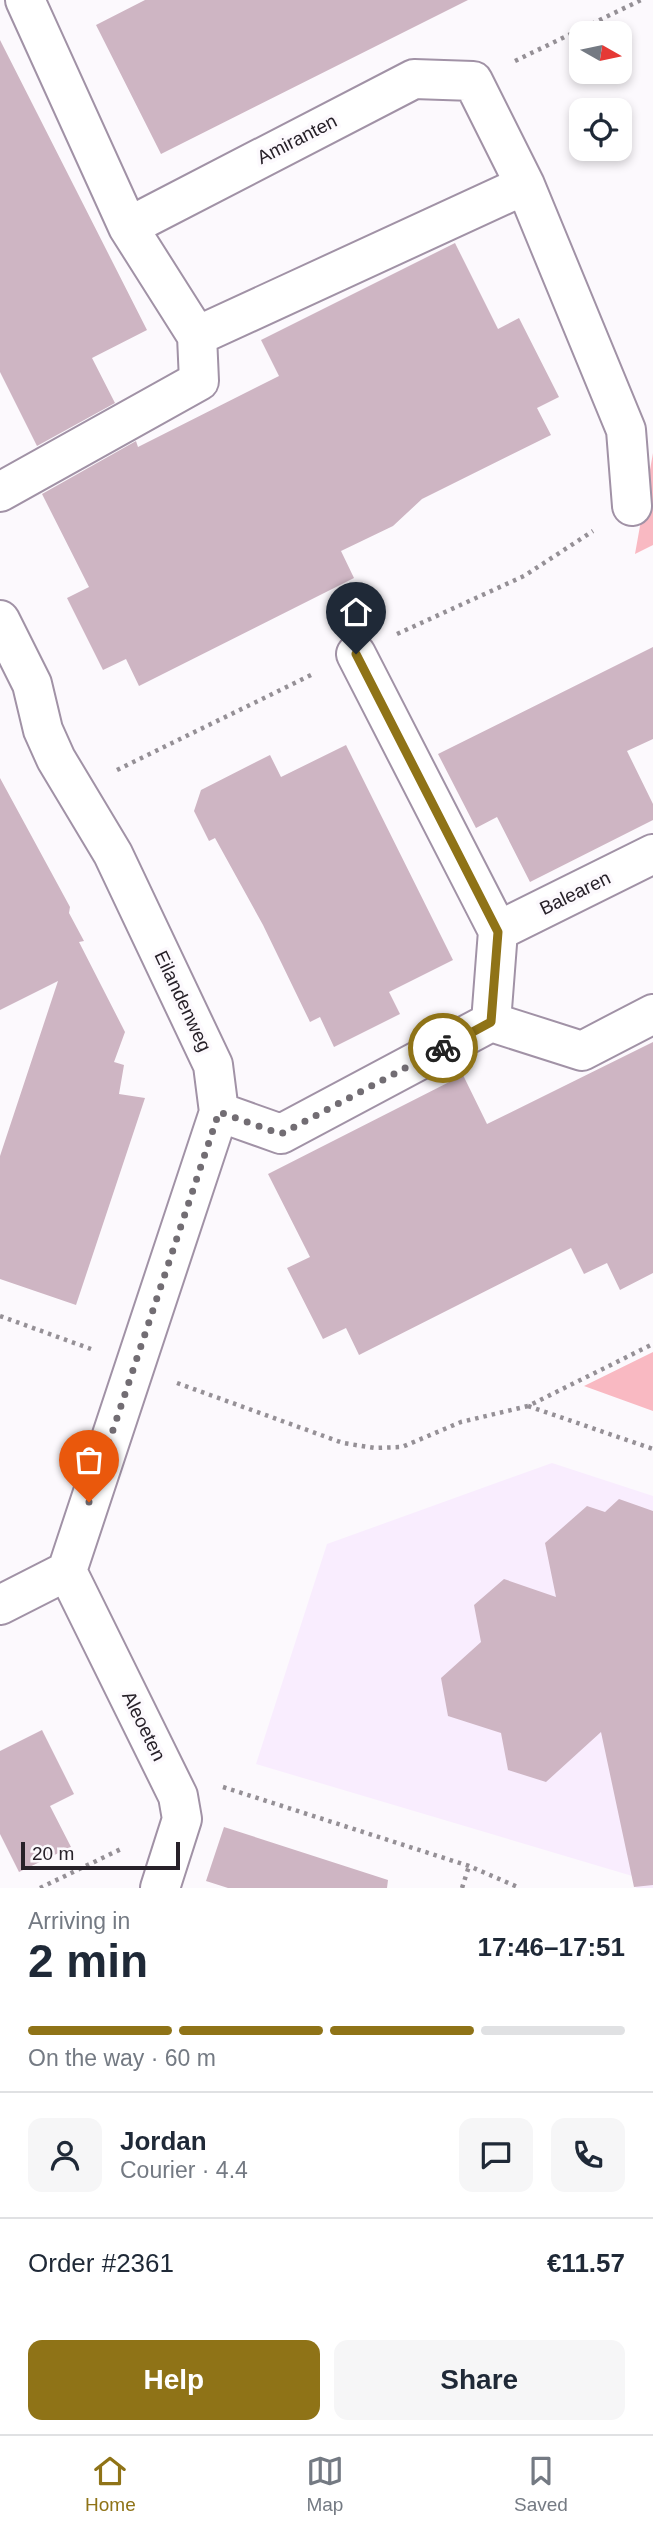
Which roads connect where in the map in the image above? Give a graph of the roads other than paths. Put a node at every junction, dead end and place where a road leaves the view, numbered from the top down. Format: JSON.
{"nodes":[{"id":1,"x":25,"y":0,"type":"edge"},
{"id":2,"x":525,"y":185,"type":"junction"},
{"id":3,"x":128,"y":227,"type":"junction"},
{"id":4,"x":197,"y":336,"type":"junction"},
{"id":5,"x":0,"y":492,"type":"edge"},
{"id":6,"x":632,"y":506,"type":"dead end"},
{"id":7,"x":0,"y":620,"type":"edge"},
{"id":8,"x":356,"y":654,"type":"dead end"},
{"id":9,"x":653,"y":854,"type":"edge"},
{"id":10,"x":498,"y":932,"type":"junction"},
{"id":11,"x":653,"y":1014,"type":"edge"},
{"id":12,"x":491,"y":1022,"type":"junction"},
{"id":13,"x":219,"y":1112,"type":"junction"},
{"id":14,"x":67,"y":1571,"type":"junction"},
{"id":15,"x":0,"y":1605,"type":"edge"},
{"id":16,"x":160,"y":1888,"type":"edge"}],
"edges":[{"from":1,"to":3,"type":"street"},
{"from":2,"to":3,"type":"street","name":"Amiranten"},
{"from":2,"to":4,"type":"street"},
{"from":2,"to":6,"type":"street"},
{"from":3,"to":4,"type":"street"},
{"from":4,"to":5,"type":"street"},
{"from":7,"to":13,"type":"street","name":"Eilandenweg"},
{"from":8,"to":10,"type":"street"},
{"from":9,"to":10,"type":"street","name":"Balearen"},
{"from":10,"to":12,"type":"street"},
{"from":11,"to":12,"type":"street"},
{"from":12,"to":13,"type":"street"},
{"from":13,"to":14,"type":"street","name":"Eilandenweg"},
{"from":14,"to":15,"type":"street"},
{"from":14,"to":16,"type":"street","name":"Aleoeten"}]}
